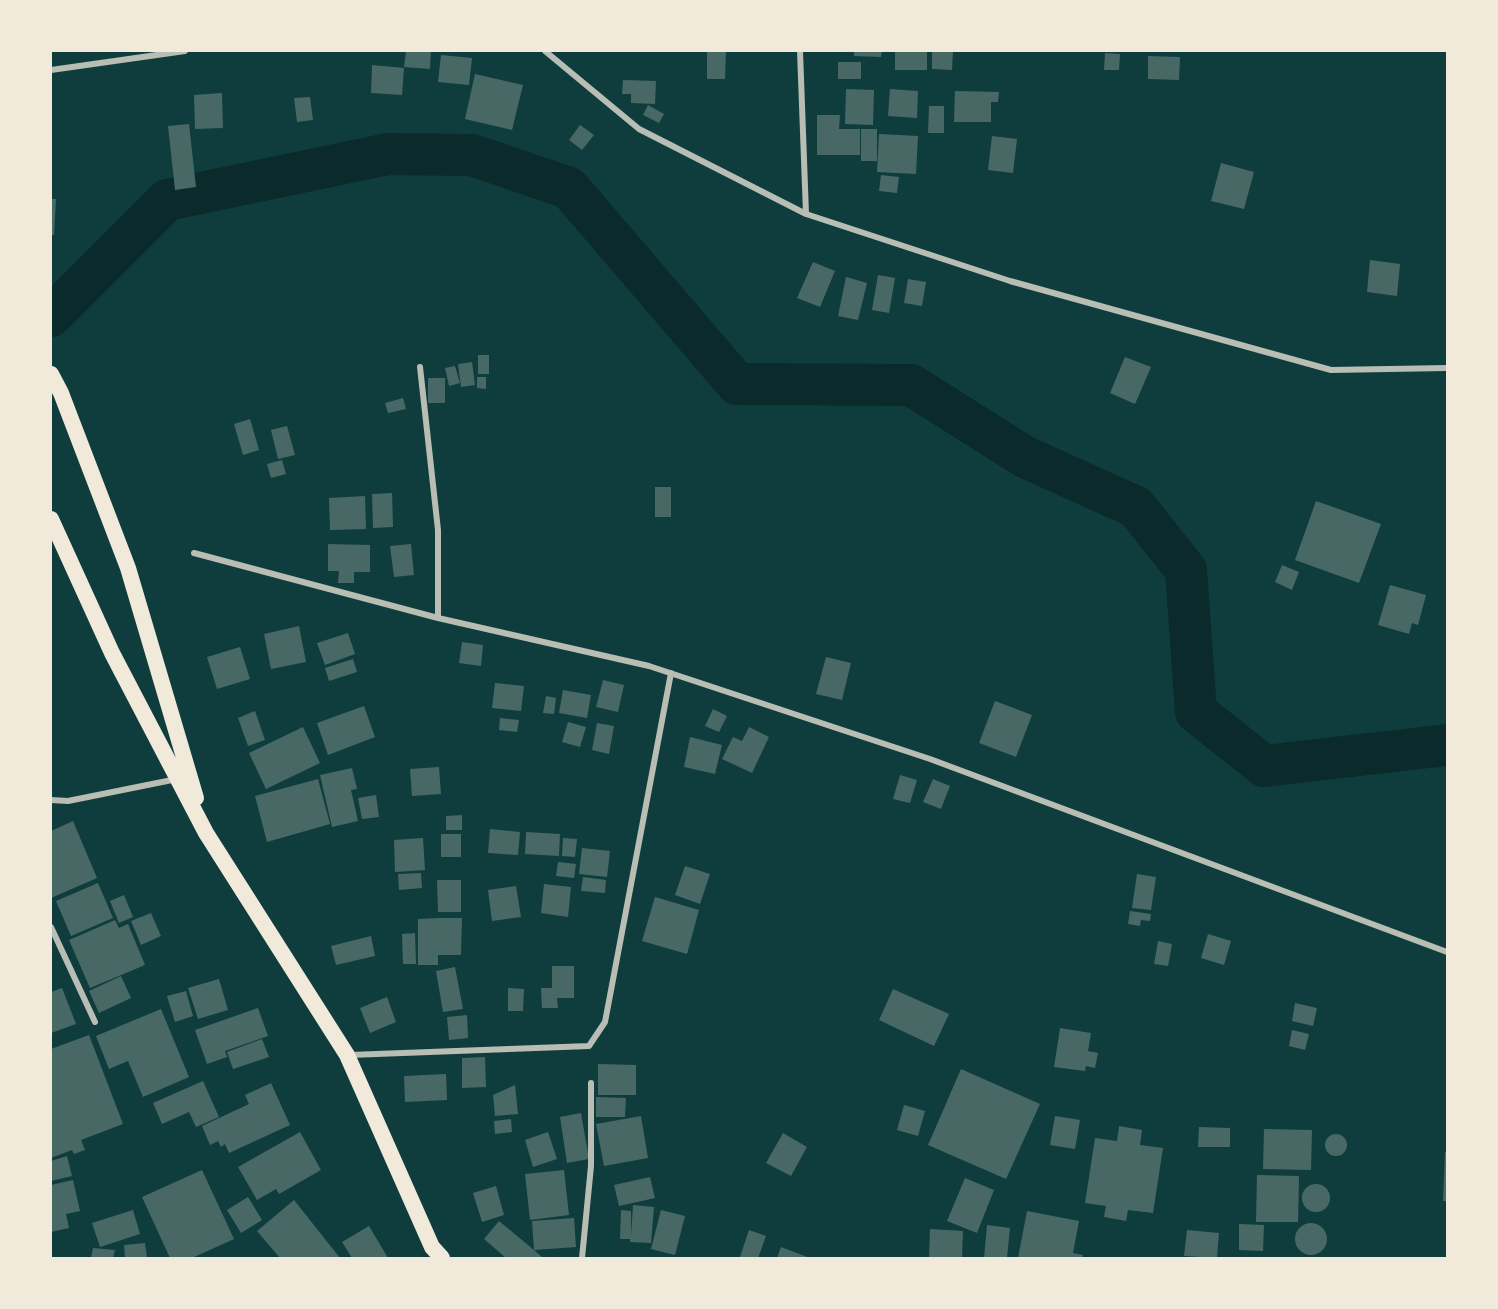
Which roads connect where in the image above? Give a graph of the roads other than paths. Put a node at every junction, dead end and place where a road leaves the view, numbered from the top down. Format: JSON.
{"nodes":[{"id":1,"x":185,"y":51,"type":"edge"},
{"id":2,"x":545,"y":51,"type":"edge"},
{"id":3,"x":800,"y":51,"type":"edge"},
{"id":4,"x":51,"y":70,"type":"edge"},
{"id":5,"x":806,"y":214,"type":"junction"},
{"id":6,"x":420,"y":367,"type":"dead end"},
{"id":7,"x":1447,"y":368,"type":"edge"},
{"id":8,"x":51,"y":374,"type":"edge"},
{"id":9,"x":51,"y":519,"type":"edge"},
{"id":10,"x":194,"y":554,"type":"dead end"},
{"id":11,"x":438,"y":618,"type":"junction"},
{"id":12,"x":671,"y":673,"type":"junction"},
{"id":13,"x":178,"y":779,"type":"junction"},
{"id":14,"x":51,"y":800,"type":"edge"},
{"id":15,"x":206,"y":833,"type":"junction"},
{"id":16,"x":51,"y":927,"type":"edge"},
{"id":17,"x":1447,"y":952,"type":"edge"},
{"id":18,"x":95,"y":1022,"type":"dead end"},
{"id":19,"x":347,"y":1055,"type":"junction"},
{"id":20,"x":591,"y":1083,"type":"dead end"},
{"id":21,"x":434,"y":1254,"type":"edge"},
{"id":22,"x":582,"y":1258,"type":"edge"}],
"edges":[{"from":1,"to":4,"type":"street"},
{"from":2,"to":5,"type":"street"},
{"from":3,"to":5,"type":"street"},
{"from":5,"to":7,"type":"street"},
{"from":6,"to":11,"type":"street"},
{"from":8,"to":15,"type":"highway"},
{"from":9,"to":13,"type":"highway"},
{"from":10,"to":11,"type":"street"},
{"from":11,"to":12,"type":"street"},
{"from":12,"to":17,"type":"street"},
{"from":12,"to":19,"type":"street"},
{"from":13,"to":14,"type":"street"},
{"from":13,"to":15,"type":"highway"},
{"from":15,"to":19,"type":"highway"},
{"from":16,"to":18,"type":"street"},
{"from":19,"to":21,"type":"highway"},
{"from":20,"to":22,"type":"street"}]}
